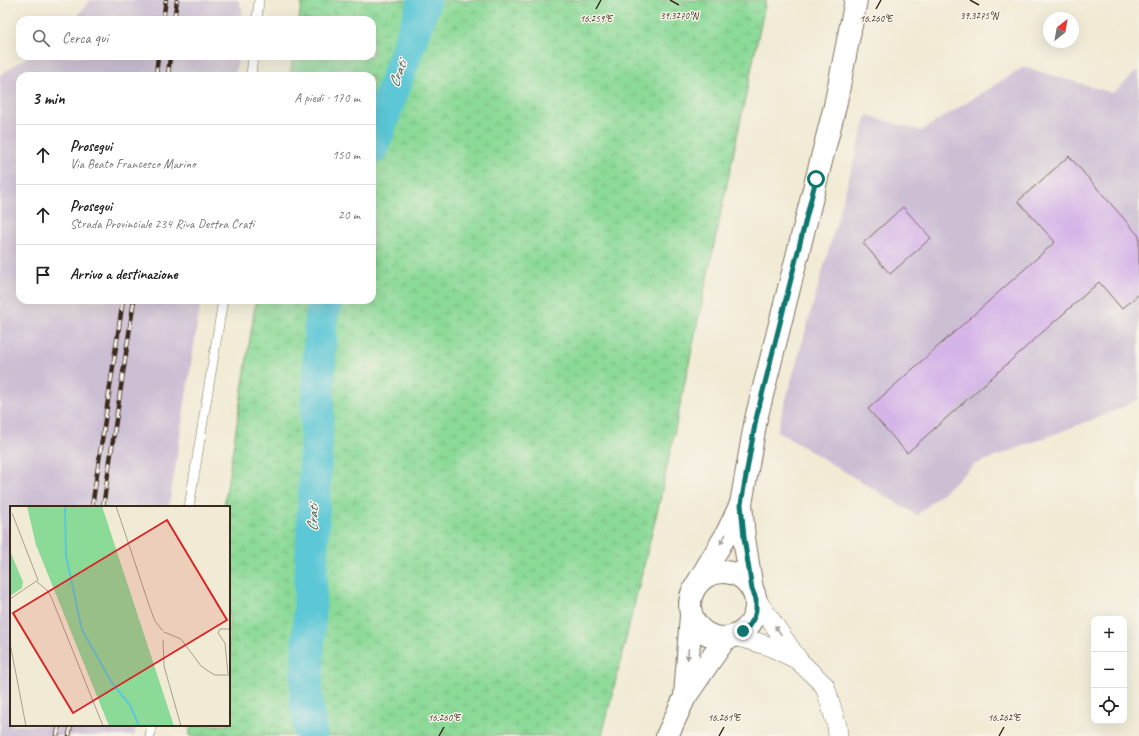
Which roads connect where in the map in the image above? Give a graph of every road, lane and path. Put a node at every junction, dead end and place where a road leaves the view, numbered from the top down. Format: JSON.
{"nodes":[{"id":1,"x":259,"y":0,"type":"edge"},
{"id":2,"x":856,"y":0,"type":"edge"},
{"id":3,"x":257,"y":16,"type":"edge"},
{"id":4,"x":253,"y":60,"type":"edge"},
{"id":5,"x":251,"y":72,"type":"edge"},
{"id":6,"x":222,"y":304,"type":"edge"},
{"id":7,"x":741,"y":504,"type":"junction"},
{"id":8,"x":189,"y":506,"type":"edge"},
{"id":9,"x":693,"y":591,"type":"junction"},
{"id":10,"x":754,"y":594,"type":"junction"},
{"id":11,"x":691,"y":615,"type":"junction"},
{"id":12,"x":731,"y":637,"type":"junction"},
{"id":13,"x":800,"y":661,"type":"junction"},
{"id":14,"x":685,"y":697,"type":"junction"},
{"id":15,"x":152,"y":726,"type":"edge"},
{"id":16,"x":150,"y":736,"type":"edge"},
{"id":17,"x":667,"y":736,"type":"edge"},
{"id":18,"x":838,"y":736,"type":"edge"}],
"edges":[{"from":1,"to":3,"type":"lane"},
{"from":2,"to":7,"type":"main road"},
{"from":4,"to":5,"type":"lane"},
{"from":6,"to":8,"type":"lane"},
{"from":7,"to":9,"type":"main road","one_way":true},
{"from":7,"to":10,"type":"main road"},
{"from":9,"to":10,"type":"main road"},
{"from":9,"to":11,"type":"main road"},
{"from":10,"to":12,"type":"main road"},
{"from":13,"to":10,"type":"street","one_way":true},
{"from":11,"to":12,"type":"main road"},
{"from":11,"to":14,"type":"main road","one_way":true},
{"from":12,"to":13,"type":"street"},
{"from":12,"to":14,"type":"main road"},
{"from":13,"to":18,"type":"street"},
{"from":14,"to":17,"type":"main road"},
{"from":15,"to":16,"type":"lane"}]}
